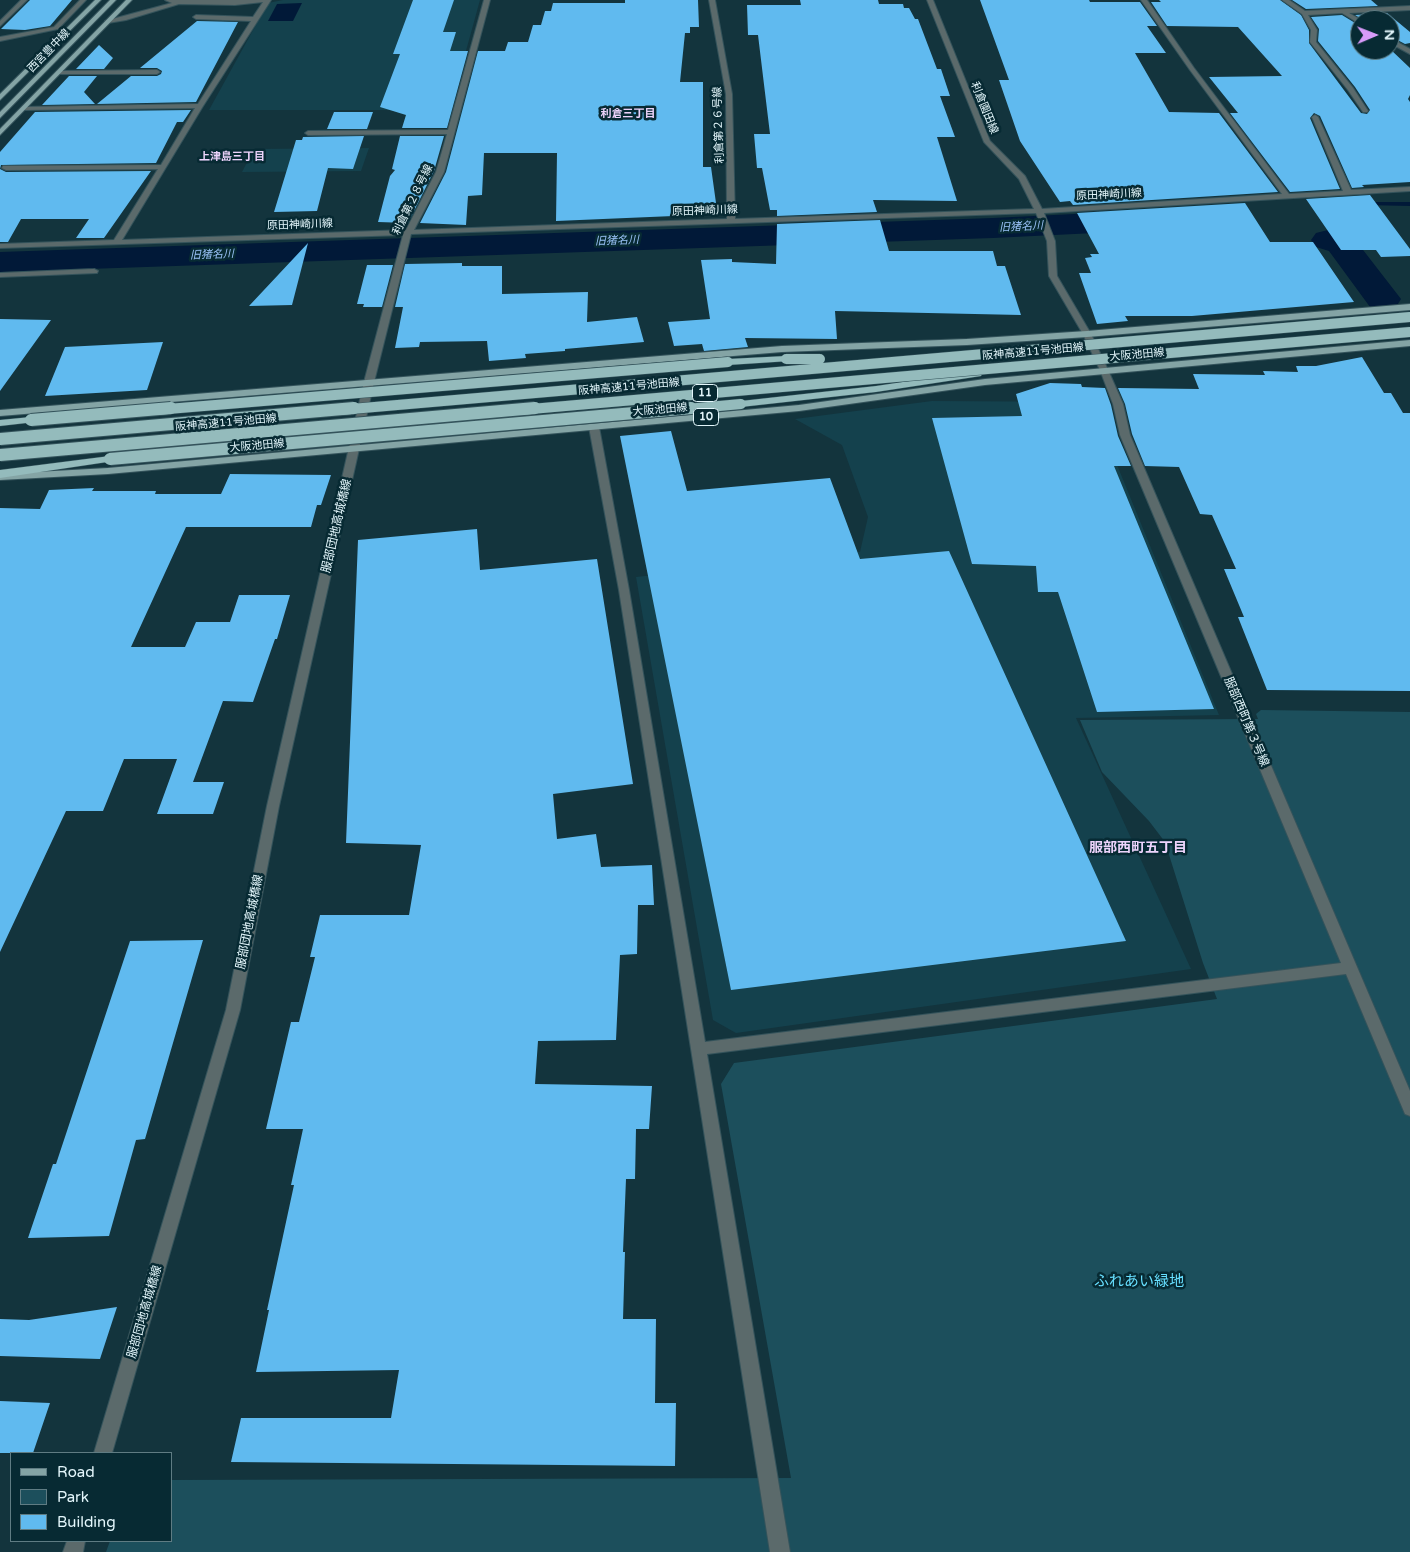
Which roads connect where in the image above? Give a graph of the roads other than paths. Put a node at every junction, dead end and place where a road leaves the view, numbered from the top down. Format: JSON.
{"nodes":[{"id":1,"x":24,"y":0,"type":"edge"},
{"id":2,"x":83,"y":0,"type":"edge"},
{"id":3,"x":98,"y":0,"type":"edge"},
{"id":4,"x":113,"y":0,"type":"edge"},
{"id":5,"x":129,"y":0,"type":"edge"},
{"id":6,"x":168,"y":0,"type":"edge"},
{"id":7,"x":268,"y":0,"type":"edge"},
{"id":8,"x":488,"y":0,"type":"edge"},
{"id":9,"x":712,"y":0,"type":"edge"},
{"id":10,"x":930,"y":0,"type":"edge"},
{"id":11,"x":1144,"y":0,"type":"edge"},
{"id":12,"x":1285,"y":0,"type":"edge"},
{"id":13,"x":182,"y":3,"type":"junction"},
{"id":14,"x":1410,"y":8,"type":"edge"},
{"id":15,"x":1343,"y":11,"type":"junction"},
{"id":16,"x":1304,"y":13,"type":"junction"},
{"id":17,"x":1350,"y":16,"type":"edge"},
{"id":18,"x":196,"y":17,"type":"dead end"},
{"id":19,"x":256,"y":19,"type":"junction"},
{"id":20,"x":108,"y":21,"type":"junction"},
{"id":21,"x":0,"y":24,"type":"edge"},
{"id":22,"x":0,"y":39,"type":"edge"},
{"id":23,"x":158,"y":72,"type":"dead end"},
{"id":24,"x":58,"y":73,"type":"junction"},
{"id":25,"x":0,"y":98,"type":"edge"},
{"id":26,"x":200,"y":106,"type":"junction"},
{"id":27,"x":24,"y":108,"type":"junction"},
{"id":28,"x":1365,"y":112,"type":"dead end"},
{"id":29,"x":0,"y":116,"type":"edge"},
{"id":30,"x":1315,"y":117,"type":"dead end"},
{"id":31,"x":452,"y":132,"type":"junction"},
{"id":32,"x":0,"y":133,"type":"edge"},
{"id":33,"x":308,"y":133,"type":"dead end"},
{"id":34,"x":163,"y":167,"type":"junction"},
{"id":35,"x":6,"y":168,"type":"dead end"},
{"id":36,"x":1410,"y":189,"type":"edge"},
{"id":37,"x":1348,"y":193,"type":"junction"},
{"id":38,"x":1287,"y":196,"type":"junction"},
{"id":39,"x":1040,"y":215,"type":"junction"},
{"id":40,"x":731,"y":221,"type":"junction"},
{"id":41,"x":1047,"y":232,"type":"joint"},
{"id":42,"x":406,"y":236,"type":"junction"},
{"id":43,"x":117,"y":242,"type":"junction"},
{"id":44,"x":0,"y":246,"type":"edge"},
{"id":45,"x":94,"y":271,"type":"dead end"},
{"id":46,"x":0,"y":275,"type":"edge"},
{"id":47,"x":1410,"y":307,"type":"edge"},
{"id":48,"x":1410,"y":317,"type":"edge"},
{"id":49,"x":1410,"y":332,"type":"edge"},
{"id":50,"x":1087,"y":334,"type":"junction"},
{"id":51,"x":1120,"y":342,"type":"junction"},
{"id":52,"x":1410,"y":343,"type":"edge"},
{"id":53,"x":1043,"y":364,"type":"junction"},
{"id":54,"x":1104,"y":370,"type":"junction"},
{"id":55,"x":369,"y":382,"type":"junction"},
{"id":56,"x":0,"y":413,"type":"edge"},
{"id":57,"x":0,"y":423,"type":"edge"},
{"id":58,"x":594,"y":427,"type":"junction"},
{"id":59,"x":0,"y":439,"type":"edge"},
{"id":60,"x":354,"y":449,"type":"junction"},
{"id":61,"x":0,"y":455,"type":"edge"},
{"id":62,"x":0,"y":475,"type":"edge"},
{"id":63,"x":1350,"y":968,"type":"junction"},
{"id":64,"x":698,"y":1049,"type":"junction"},
{"id":65,"x":1410,"y":1109,"type":"edge"},
{"id":66,"x":103,"y":1452,"type":"edge"},
{"id":67,"x":780,"y":1552,"type":"edge"}],
"edges":[{"from":1,"to":21,"type":"street"},
{"from":2,"to":22,"type":"street"},
{"from":3,"to":25,"type":"main road","name":"西宮豊中線"},
{"from":4,"to":29,"type":"main road","name":"西宮豊中線"},
{"from":5,"to":20,"type":"main road"},
{"from":6,"to":13,"type":"street"},
{"from":7,"to":13,"type":"street"},
{"from":7,"to":19,"type":"street"},
{"from":8,"to":31,"type":"street","name":"利倉第２８号線"},
{"from":9,"to":40,"type":"street","name":"利倉第２６号線"},
{"from":10,"to":39,"type":"street","name":"利倉園田線"},
{"from":11,"to":38,"type":"street"},
{"from":12,"to":16,"type":"street"},
{"from":13,"to":20,"type":"street"},
{"from":14,"to":15,"type":"street"},
{"from":15,"to":16,"type":"street"},
{"from":15,"to":17,"type":"street"},
{"from":16,"to":28,"type":"street"},
{"from":18,"to":19,"type":"street"},
{"from":19,"to":26,"type":"street"},
{"from":20,"to":24,"type":"main road"},
{"from":23,"to":24,"type":"street"},
{"from":24,"to":27,"type":"main road"},
{"from":26,"to":27,"type":"street"},
{"from":26,"to":34,"type":"street"},
{"from":27,"to":32,"type":"main road"},
{"from":30,"to":37,"type":"street"},
{"from":31,"to":33,"type":"street"},
{"from":31,"to":42,"type":"street","name":"利倉第２８号線"},
{"from":34,"to":35,"type":"street"},
{"from":34,"to":43,"type":"street"},
{"from":36,"to":37,"type":"street","name":"原田神崎川線"},
{"from":37,"to":38,"type":"street","name":"原田神崎川線"},
{"from":38,"to":39,"type":"street","name":"原田神崎川線"},
{"from":39,"to":40,"type":"street","name":"原田神崎川線"},
{"from":39,"to":41,"type":"street","name":"利倉園田線"},
{"from":40,"to":42,"type":"street","name":"原田神崎川線"},
{"from":41,"to":50,"type":"street","name":"服部西町第３号線"},
{"from":42,"to":43,"type":"street","name":"原田神崎川線"},
{"from":42,"to":55,"type":"street","name":"利倉第２８号線"},
{"from":43,"to":44,"type":"street","name":"原田神崎川線"},
{"from":45,"to":46,"type":"street"},
{"from":47,"to":50,"type":"main road","name":"大阪池田線"},
{"from":48,"to":51,"type":"highway","name":"阪神高速11号池田線","number":"11","bridge":true},
{"from":49,"to":53,"type":"highway","name":"阪神高速11号池田線","number":"11","bridge":true},
{"from":50,"to":54,"type":"street","name":"服部西町第３号線"},
{"from":50,"to":55,"type":"main road","name":"大阪池田線"},
{"from":51,"to":57,"type":"highway","number":"11","bridge":true},
{"from":51,"to":59,"type":"highway","name":"阪神高速11号池田線","number":"11","bridge":true},
{"from":52,"to":54,"type":"main road","name":"大阪池田線","number":"10"},
{"from":53,"to":61,"type":"highway","name":"阪神高速11号池田線","number":"11","bridge":true},
{"from":53,"to":62,"type":"highway","number":"11","bridge":true},
{"from":54,"to":58,"type":"main road","name":"大阪池田線","number":"10"},
{"from":54,"to":63,"type":"street","name":"服部西町第３号線"},
{"from":55,"to":56,"type":"main road","name":"大阪池田線"},
{"from":55,"to":60,"type":"street","name":"服部団地高城橋線"},
{"from":58,"to":60,"type":"main road","name":"大阪池田線","number":"10"},
{"from":58,"to":64,"type":"street"},
{"from":60,"to":62,"type":"main road","name":"大阪池田線","number":"10"},
{"from":60,"to":66,"type":"street","name":"服部団地高城橋線"},
{"from":63,"to":64,"type":"street"},
{"from":63,"to":65,"type":"street","name":"服部西町第３号線"},
{"from":64,"to":67,"type":"street"}]}
